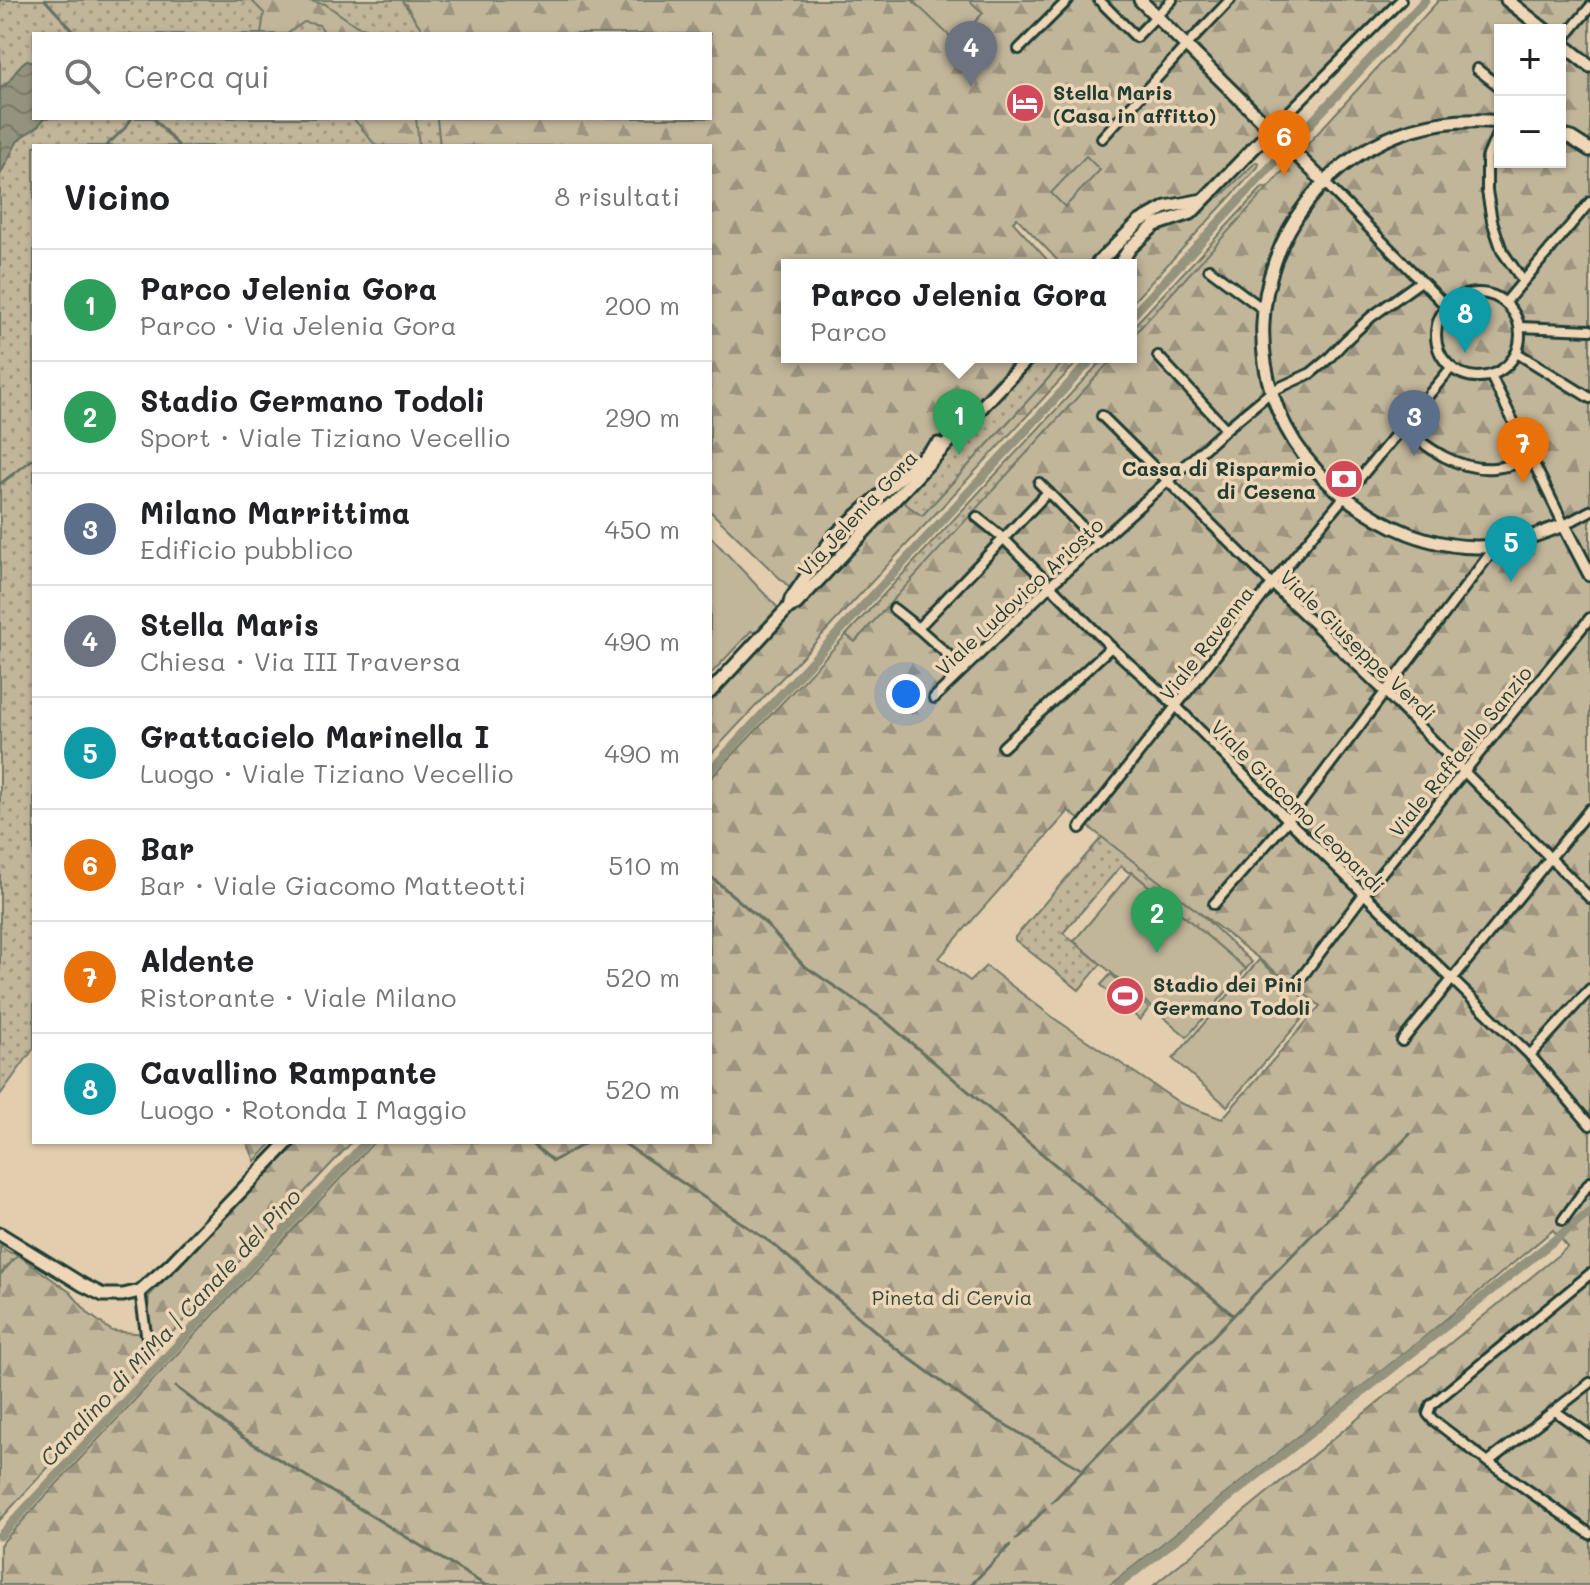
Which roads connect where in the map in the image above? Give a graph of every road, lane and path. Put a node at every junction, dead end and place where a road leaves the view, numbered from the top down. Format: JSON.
{"nodes":[{"id":1,"x":1068,"y":0,"type":"edge"},
{"id":2,"x":1099,"y":0,"type":"edge"},
{"id":3,"x":1140,"y":0,"type":"edge"},
{"id":4,"x":1172,"y":0,"type":"edge"},
{"id":5,"x":1230,"y":0,"type":"edge"},
{"id":6,"x":1507,"y":0,"type":"edge"},
{"id":7,"x":1395,"y":2,"type":"edge"},
{"id":8,"x":1590,"y":7,"type":"edge"},
{"id":9,"x":1157,"y":16,"type":"junction"},
{"id":10,"x":1537,"y":24,"type":"edge"},
{"id":11,"x":1566,"y":35,"type":"edge"},
{"id":12,"x":1186,"y":46,"type":"junction"},
{"id":13,"x":1566,"y":47,"type":"edge"},
{"id":14,"x":1019,"y":49,"type":"dead end"},
{"id":15,"x":1590,"y":66,"type":"edge"},
{"id":16,"x":1477,"y":69,"type":"dead end"},
{"id":17,"x":1494,"y":82,"type":"edge"},
{"id":18,"x":1494,"y":123,"type":"edge"},
{"id":19,"x":1271,"y":130,"type":"junction"},
{"id":20,"x":1566,"y":137,"type":"edge"},
{"id":21,"x":1102,"y":138,"type":"dead end"},
{"id":22,"x":1494,"y":140,"type":"edge"},
{"id":23,"x":1590,"y":150,"type":"edge"},
{"id":24,"x":1324,"y":182,"type":"junction"},
{"id":25,"x":1203,"y":200,"type":"junction"},
{"id":26,"x":1590,"y":202,"type":"edge"},
{"id":27,"x":1102,"y":259,"type":"edge"},
{"id":28,"x":1123,"y":259,"type":"edge"},
{"id":29,"x":1209,"y":269,"type":"dead end"},
{"id":30,"x":1421,"y":281,"type":"junction"},
{"id":31,"x":1523,"y":281,"type":"junction"},
{"id":32,"x":1505,"y":303,"type":"junction"},
{"id":33,"x":1447,"y":307,"type":"junction"},
{"id":34,"x":1263,"y":309,"type":"junction"},
{"id":35,"x":1520,"y":327,"type":"junction"},
{"id":36,"x":1590,"y":330,"type":"edge"},
{"id":37,"x":1517,"y":353,"type":"junction"},
{"id":38,"x":1158,"y":356,"type":"dead end"},
{"id":39,"x":1023,"y":363,"type":"edge"},
{"id":40,"x":1451,"y":368,"type":"junction"},
{"id":41,"x":1491,"y":376,"type":"junction"},
{"id":42,"x":1272,"y":391,"type":"junction"},
{"id":43,"x":1590,"y":398,"type":"edge"},
{"id":44,"x":983,"y":405,"type":"junction"},
{"id":45,"x":1102,"y":416,"type":"dead end"},
{"id":46,"x":1402,"y":427,"type":"junction"},
{"id":47,"x":1226,"y":429,"type":"junction"},
{"id":48,"x":1532,"y":460,"type":"junction"},
{"id":49,"x":1169,"y":481,"type":"junction"},
{"id":50,"x":1039,"y":483,"type":"dead end"},
{"id":51,"x":1048,"y":492,"type":"junction"},
{"id":52,"x":1344,"y":498,"type":"junction"},
{"id":53,"x":1590,"y":511,"type":"edge"},
{"id":54,"x":977,"y":517,"type":"dead end"},
{"id":55,"x":1564,"y":525,"type":"junction"},
{"id":56,"x":1003,"y":538,"type":"junction"},
{"id":57,"x":1097,"y":542,"type":"junction"},
{"id":58,"x":1496,"y":546,"type":"junction"},
{"id":59,"x":1590,"y":575,"type":"edge"},
{"id":60,"x":1272,"y":584,"type":"junction"},
{"id":61,"x":1051,"y":585,"type":"junction"},
{"id":62,"x":789,"y":607,"type":"junction"},
{"id":63,"x":894,"y":609,"type":"dead end"},
{"id":64,"x":1590,"y":618,"type":"edge"},
{"id":65,"x":918,"y":628,"type":"junction"},
{"id":66,"x":1111,"y":647,"type":"junction"},
{"id":67,"x":964,"y":669,"type":"junction"},
{"id":68,"x":712,"y":690,"type":"edge"},
{"id":69,"x":1384,"y":691,"type":"junction"},
{"id":70,"x":934,"y":698,"type":"dead end"},
{"id":71,"x":1176,"y":706,"type":"junction"},
{"id":72,"x":1003,"y":747,"type":"dead end"},
{"id":73,"x":1465,"y":772,"type":"junction"},
{"id":74,"x":1590,"y":809,"type":"edge"},
{"id":75,"x":1288,"y":820,"type":"junction"},
{"id":76,"x":1080,"y":828,"type":"dead end"},
{"id":77,"x":1550,"y":857,"type":"junction"},
{"id":78,"x":1364,"y":894,"type":"junction"},
{"id":79,"x":1590,"y":898,"type":"edge"},
{"id":80,"x":1214,"y":904,"type":"dead end"},
{"id":81,"x":1452,"y":979,"type":"junction"},
{"id":82,"x":1298,"y":982,"type":"dead end"},
{"id":83,"x":1590,"y":989,"type":"edge"},
{"id":84,"x":1402,"y":1041,"type":"dead end"},
{"id":85,"x":1530,"y":1055,"type":"junction"},
{"id":86,"x":1590,"y":1125,"type":"edge"},
{"id":87,"x":286,"y":1144,"type":"edge"},
{"id":88,"x":1590,"y":1182,"type":"edge"},
{"id":89,"x":1563,"y":1220,"type":"dead end"},
{"id":90,"x":0,"y":1234,"type":"edge"},
{"id":91,"x":1590,"y":1274,"type":"edge"},
{"id":92,"x":140,"y":1291,"type":"junction"},
{"id":93,"x":146,"y":1334,"type":"dead end"},
{"id":94,"x":1590,"y":1383,"type":"edge"},
{"id":95,"x":1555,"y":1411,"type":"junction"},
{"id":96,"x":1590,"y":1436,"type":"edge"},
{"id":97,"x":1488,"y":1462,"type":"junction"},
{"id":98,"x":1590,"y":1534,"type":"edge"}],
"edges":[{"from":1,"to":14,"type":"street"},
{"from":2,"to":9,"type":"street"},
{"from":3,"to":9,"type":"street"},
{"from":4,"to":9,"type":"street"},
{"from":5,"to":12,"type":"street"},
{"from":6,"to":10,"type":"street"},
{"from":7,"to":19,"type":"street"},
{"from":8,"to":11,"type":"street"},
{"from":9,"to":12,"type":"street"},
{"from":12,"to":19,"type":"street"},
{"from":12,"to":21,"type":"street"},
{"from":13,"to":15,"type":"street"},
{"from":16,"to":17,"type":"street"},
{"from":18,"to":24,"type":"street"},
{"from":19,"to":24,"type":"street"},
{"from":19,"to":25,"type":"street"},
{"from":20,"to":23,"type":"street"},
{"from":22,"to":31,"type":"street"},
{"from":24,"to":30,"type":"street"},
{"from":24,"to":34,"type":"street"},
{"from":25,"to":27,"type":"street"},
{"from":25,"to":28,"type":"street"},
{"from":26,"to":31,"type":"street"},
{"from":29,"to":34,"type":"street"},
{"from":30,"to":33,"type":"street"},
{"from":30,"to":42,"type":"street","name":"Viale Ludovico Ariosto"},
{"from":31,"to":32,"type":"street"},
{"from":32,"to":33,"type":"street"},
{"from":32,"to":35,"type":"street"},
{"from":33,"to":40,"type":"street"},
{"from":34,"to":42,"type":"street"},
{"from":35,"to":36,"type":"street"},
{"from":35,"to":37,"type":"street"},
{"from":37,"to":41,"type":"street"},
{"from":37,"to":43,"type":"street"},
{"from":38,"to":47,"type":"street"},
{"from":39,"to":44,"type":"street","name":"Via Jelenia Gora"},
{"from":40,"to":41,"type":"street"},
{"from":40,"to":46,"type":"street","name":"Viale Ravenna"},
{"from":41,"to":48,"type":"street"},
{"from":42,"to":47,"type":"street","name":"Viale Ludovico Ariosto"},
{"from":42,"to":52,"type":"street"},
{"from":44,"to":62,"type":"street","name":"Via Jelenia Gora"},
{"from":44,"to":62,"type":"street","name":"Via Jelenia Gora"},
{"from":45,"to":49,"type":"street","name":"Viale Giuseppe Verdi"},
{"from":46,"to":48,"type":"street"},
{"from":46,"to":52,"type":"street","name":"Viale Ravenna"},
{"from":47,"to":49,"type":"street","name":"Viale Ludovico Ariosto"},
{"from":48,"to":55,"type":"street"},
{"from":49,"to":57,"type":"street","name":"Viale Ludovico Ariosto"},
{"from":49,"to":60,"type":"street","name":"Viale Giuseppe Verdi"},
{"from":50,"to":51,"type":"street"},
{"from":51,"to":56,"type":"street"},
{"from":51,"to":57,"type":"street"},
{"from":52,"to":58,"type":"street"},
{"from":52,"to":60,"type":"street","name":"Viale Ravenna"},
{"from":53,"to":55,"type":"street"},
{"from":54,"to":56,"type":"street","name":"Viale Giacomo Leopardi"},
{"from":55,"to":58,"type":"street"},
{"from":55,"to":59,"type":"street"},
{"from":56,"to":61,"type":"street","name":"Viale Giacomo Leopardi"},
{"from":56,"to":65,"type":"street"},
{"from":57,"to":61,"type":"street","name":"Viale Ludovico Ariosto"},
{"from":58,"to":69,"type":"street"},
{"from":60,"to":69,"type":"street","name":"Viale Giuseppe Verdi"},
{"from":60,"to":71,"type":"street","name":"Viale Ravenna"},
{"from":61,"to":66,"type":"street","name":"Viale Giacomo Leopardi"},
{"from":61,"to":67,"type":"street","name":"Viale Ludovico Ariosto"},
{"from":62,"to":68,"type":"street","name":"Via Jelenia Gora"},
{"from":63,"to":65,"type":"street"},
{"from":64,"to":73,"type":"street","name":"Viale Raffaello Sanzio"},
{"from":65,"to":67,"type":"street"},
{"from":66,"to":71,"type":"street","name":"Viale Giacomo Leopardi"},
{"from":66,"to":72,"type":"street"},
{"from":67,"to":70,"type":"street","name":"Viale Ludovico Ariosto"},
{"from":69,"to":73,"type":"street","name":"Viale Giuseppe Verdi"},
{"from":69,"to":75,"type":"street"},
{"from":71,"to":75,"type":"street","name":"Viale Giacomo Leopardi"},
{"from":71,"to":76,"type":"street","name":"Viale Ravenna"},
{"from":73,"to":77,"type":"street","name":"Viale Giuseppe Verdi"},
{"from":73,"to":78,"type":"street","name":"Viale Raffaello Sanzio"},
{"from":74,"to":77,"type":"street"},
{"from":75,"to":78,"type":"street","name":"Viale Giacomo Leopardi"},
{"from":75,"to":80,"type":"street"},
{"from":77,"to":79,"type":"street","name":"Viale Giuseppe Verdi"},
{"from":77,"to":81,"type":"street"},
{"from":78,"to":81,"type":"street","name":"Viale Giacomo Leopardi"},
{"from":78,"to":82,"type":"street","name":"Viale Raffaello Sanzio"},
{"from":81,"to":84,"type":"street"},
{"from":81,"to":85,"type":"street","name":"Viale Giacomo Leopardi"},
{"from":83,"to":85,"type":"street"},
{"from":85,"to":86,"type":"street","name":"Viale Giacomo Leopardi"},
{"from":87,"to":92,"type":"street"},
{"from":88,"to":89,"type":"street"},
{"from":90,"to":92,"type":"street"},
{"from":91,"to":97,"type":"street"},
{"from":92,"to":93,"type":"street"},
{"from":94,"to":95,"type":"street"},
{"from":95,"to":96,"type":"street"},
{"from":95,"to":97,"type":"street"},
{"from":97,"to":98,"type":"street"}]}
